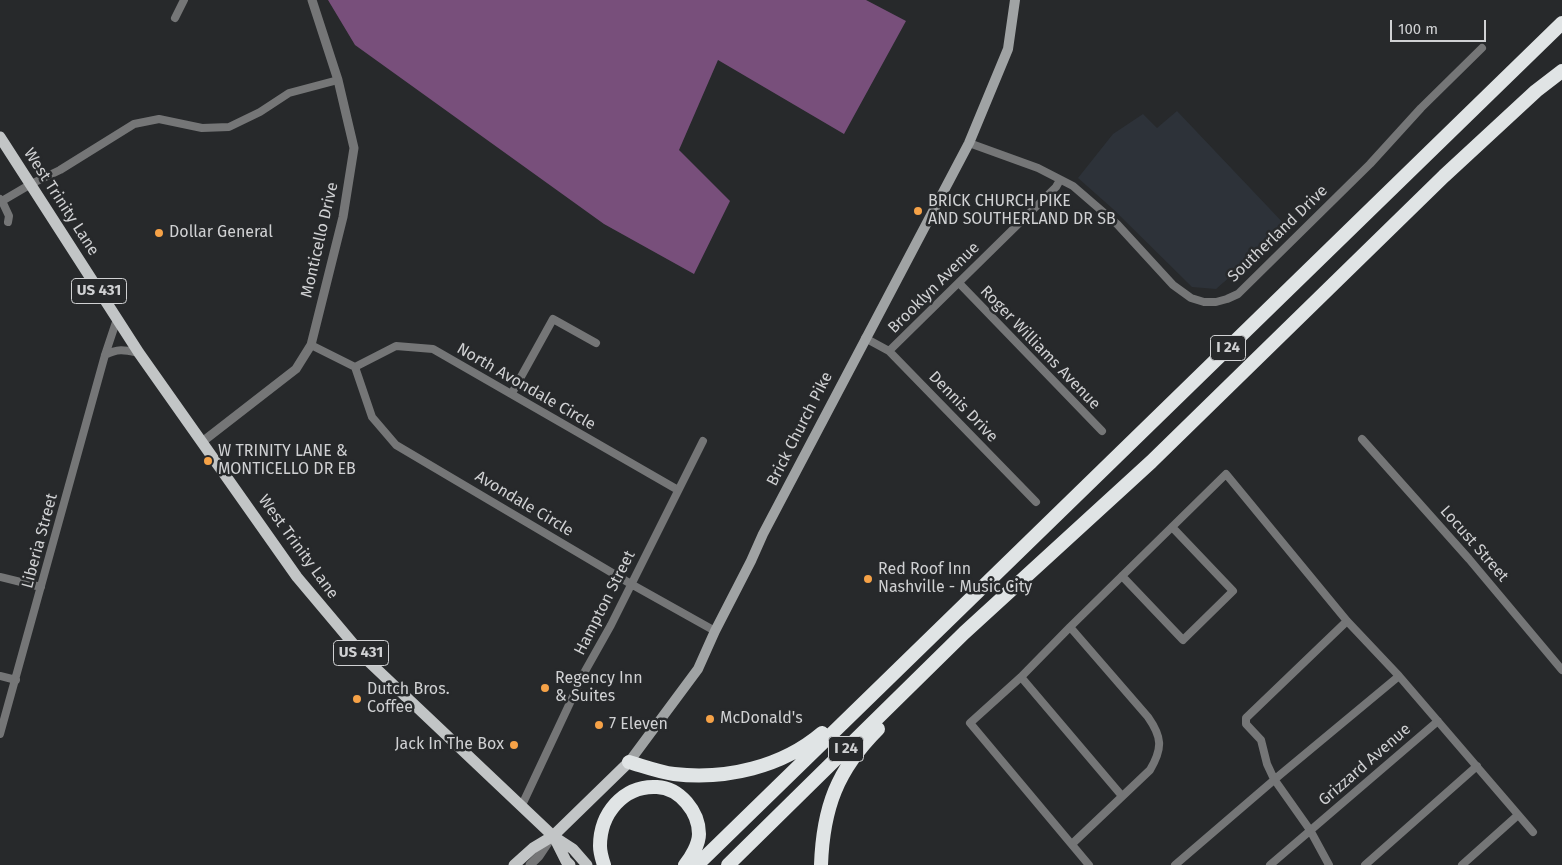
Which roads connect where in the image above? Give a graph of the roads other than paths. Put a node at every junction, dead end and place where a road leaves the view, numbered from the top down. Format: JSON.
{"nodes":[{"id":1,"x":184,"y":0,"type":"edge"},
{"id":2,"x":312,"y":0,"type":"edge"},
{"id":3,"x":1016,"y":0,"type":"edge"},
{"id":4,"x":1562,"y":15,"type":"edge"},
{"id":5,"x":175,"y":18,"type":"dead end"},
{"id":6,"x":1562,"y":23,"type":"edge"},
{"id":7,"x":1537,"y":47,"type":"junction"},
{"id":8,"x":1482,"y":48,"type":"dead end"},
{"id":9,"x":1562,"y":71,"type":"edge"},
{"id":10,"x":338,"y":80,"type":"junction"},
{"id":11,"x":0,"y":137,"type":"edge"},
{"id":12,"x":969,"y":143,"type":"junction"},
{"id":13,"x":1060,"y":180,"type":"junction"},
{"id":14,"x":31,"y":184,"type":"junction"},
{"id":15,"x":1,"y":200,"type":"edge"},
{"id":16,"x":8,"y":222,"type":"dead end"},
{"id":17,"x":959,"y":283,"type":"junction"},
{"id":18,"x":118,"y":319,"type":"junction"},
{"id":19,"x":865,"y":338,"type":"junction"},
{"id":20,"x":596,"y":343,"type":"dead end"},
{"id":21,"x":311,"y":345,"type":"junction"},
{"id":22,"x":889,"y":351,"type":"junction"},
{"id":23,"x":139,"y":353,"type":"junction"},
{"id":24,"x":105,"y":355,"type":"junction"},
{"id":25,"x":355,"y":368,"type":"junction"},
{"id":26,"x":512,"y":393,"type":"junction"},
{"id":27,"x":1102,"y":431,"type":"dead end"},
{"id":28,"x":1362,"y":439,"type":"dead end"},
{"id":29,"x":703,"y":441,"type":"dead end"},
{"id":30,"x":202,"y":442,"type":"junction"},
{"id":31,"x":678,"y":490,"type":"junction"},
{"id":32,"x":1036,"y":502,"type":"dead end"},
{"id":33,"x":1172,"y":527,"type":"junction"},
{"id":34,"x":0,"y":576,"type":"edge"},
{"id":35,"x":1122,"y":576,"type":"junction"},
{"id":36,"x":631,"y":584,"type":"junction"},
{"id":37,"x":41,"y":588,"type":"junction"},
{"id":38,"x":1347,"y":621,"type":"junction"},
{"id":39,"x":1070,"y":627,"type":"junction"},
{"id":40,"x":715,"y":631,"type":"junction"},
{"id":41,"x":964,"y":633,"type":"junction"},
{"id":42,"x":919,"y":649,"type":"junction"},
{"id":43,"x":1562,"y":670,"type":"edge"},
{"id":44,"x":0,"y":676,"type":"edge"},
{"id":45,"x":1399,"y":676,"type":"junction"},
{"id":46,"x":1021,"y":677,"type":"junction"},
{"id":47,"x":16,"y":680,"type":"junction"},
{"id":48,"x":1438,"y":721,"type":"junction"},
{"id":49,"x":0,"y":734,"type":"edge"},
{"id":50,"x":629,"y":762,"type":"junction"},
{"id":51,"x":1477,"y":766,"type":"junction"},
{"id":52,"x":1274,"y":779,"type":"junction"},
{"id":53,"x":1122,"y":796,"type":"junction"},
{"id":54,"x":522,"y":805,"type":"junction"},
{"id":55,"x":1518,"y":815,"type":"junction"},
{"id":56,"x":1310,"y":830,"type":"junction"},
{"id":57,"x":1534,"y":832,"type":"dead end"},
{"id":58,"x":553,"y":836,"type":"junction"},
{"id":59,"x":1072,"y":844,"type":"junction"},
{"id":60,"x":514,"y":865,"type":"edge"},
{"id":61,"x":530,"y":865,"type":"edge"},
{"id":62,"x":570,"y":865,"type":"edge"},
{"id":63,"x":587,"y":865,"type":"edge"},
{"id":64,"x":604,"y":865,"type":"edge"},
{"id":65,"x":684,"y":865,"type":"edge"},
{"id":66,"x":697,"y":865,"type":"edge"},
{"id":67,"x":728,"y":865,"type":"edge"},
{"id":68,"x":820,"y":865,"type":"edge"},
{"id":69,"x":1089,"y":865,"type":"edge"},
{"id":70,"x":1175,"y":865,"type":"edge"},
{"id":71,"x":1270,"y":865,"type":"edge"},
{"id":72,"x":1329,"y":865,"type":"edge"},
{"id":73,"x":1365,"y":865,"type":"edge"},
{"id":74,"x":1462,"y":865,"type":"edge"}],
"edges":[{"from":1,"to":5,"type":"street"},
{"from":2,"to":10,"type":"street","name":"Monticello Drive"},
{"from":3,"to":12,"type":"main road","name":"Brick Church Pike"},
{"from":4,"to":7,"type":"highway","number":"I 24"},
{"from":6,"to":7,"type":"highway"},
{"from":7,"to":42,"type":"highway","number":"I 24"},
{"from":8,"to":13,"type":"street","name":"Southerland Drive"},
{"from":9,"to":41,"type":"highway","number":"I 24"},
{"from":10,"to":14,"type":"street"},
{"from":10,"to":21,"type":"street","name":"Monticello Drive"},
{"from":11,"to":14,"type":"main road","name":"West Trinity Lane","number":"US 431"},
{"from":12,"to":13,"type":"street","name":"Southerland Drive"},
{"from":12,"to":19,"type":"main road","name":"Brick Church Pike"},
{"from":13,"to":17,"type":"street","name":"Brooklyn Avenue"},
{"from":14,"to":15,"type":"street"},
{"from":14,"to":18,"type":"main road","name":"West Trinity Lane","number":"US 431"},
{"from":15,"to":16,"type":"street"},
{"from":17,"to":22,"type":"street","name":"Brooklyn Avenue"},
{"from":17,"to":27,"type":"street","name":"Roger Williams Avenue"},
{"from":18,"to":23,"type":"main road","name":"West Trinity Lane","number":"US 431"},
{"from":18,"to":24,"type":"street","name":"Liberia Street"},
{"from":19,"to":22,"type":"street","name":"Dennis Drive"},
{"from":19,"to":40,"type":"main road","name":"Brick Church Pike"},
{"from":20,"to":26,"type":"street"},
{"from":21,"to":25,"type":"street"},
{"from":21,"to":30,"type":"street","name":"Monticello Drive"},
{"from":22,"to":32,"type":"street","name":"Dennis Drive"},
{"from":23,"to":24,"type":"street"},
{"from":23,"to":30,"type":"main road","name":"West Trinity Lane","number":"US 431"},
{"from":24,"to":37,"type":"street","name":"Liberia Street"},
{"from":25,"to":26,"type":"street","name":"North Avondale Circle"},
{"from":25,"to":36,"type":"street","name":"Avondale Circle"},
{"from":26,"to":31,"type":"street","name":"North Avondale Circle"},
{"from":28,"to":43,"type":"street","name":"Locust Street"},
{"from":29,"to":31,"type":"street","name":"Hampton Street"},
{"from":30,"to":54,"type":"main road","name":"West Trinity Lane","number":"US 431"},
{"from":31,"to":36,"type":"street","name":"Hampton Street"},
{"from":33,"to":35,"type":"street"},
{"from":33,"to":35,"type":"street"},
{"from":33,"to":38,"type":"street"},
{"from":34,"to":37,"type":"street"},
{"from":35,"to":39,"type":"street"},
{"from":36,"to":40,"type":"street","name":"Avondale Circle"},
{"from":36,"to":54,"type":"street","name":"Hampton Street"},
{"from":37,"to":47,"type":"street","name":"Liberia Street"},
{"from":38,"to":45,"type":"street"},
{"from":38,"to":52,"type":"street","name":"Grizzard Avenue"},
{"from":39,"to":46,"type":"street"},
{"from":39,"to":53,"type":"street"},
{"from":40,"to":50,"type":"main road","name":"Brick Church Pike"},
{"from":41,"to":67,"type":"highway","number":"I 24"},
{"from":41,"to":68,"type":"highway"},
{"from":42,"to":50,"type":"highway"},
{"from":42,"to":66,"type":"highway","number":"I 24"},
{"from":44,"to":47,"type":"street"},
{"from":45,"to":48,"type":"street"},
{"from":45,"to":52,"type":"street"},
{"from":46,"to":53,"type":"street"},
{"from":46,"to":59,"type":"street"},
{"from":47,"to":49,"type":"street","name":"Liberia Street"},
{"from":48,"to":51,"type":"street"},
{"from":48,"to":56,"type":"street","name":"Grizzard Avenue"},
{"from":50,"to":58,"type":"main road","name":"Brick Church Pike"},
{"from":51,"to":55,"type":"street"},
{"from":51,"to":73,"type":"street"},
{"from":52,"to":56,"type":"street","name":"Grizzard Avenue"},
{"from":52,"to":70,"type":"street"},
{"from":53,"to":59,"type":"street"},
{"from":54,"to":58,"type":"main road","name":"West Trinity Lane","number":"US 431"},
{"from":55,"to":57,"type":"street"},
{"from":55,"to":74,"type":"street"},
{"from":56,"to":71,"type":"street","name":"Grizzard Avenue"},
{"from":56,"to":72,"type":"street","name":"Grizzard Avenue"},
{"from":58,"to":60,"type":"main road","name":"Brick Church Pike"},
{"from":58,"to":61,"type":"street","name":"Brick Church Pike"},
{"from":58,"to":62,"type":"main road","name":"West Trinity Lane","number":"US 431"},
{"from":58,"to":63,"type":"main road","name":"West Trinity Lane","number":"US 431"},
{"from":59,"to":69,"type":"street"},
{"from":64,"to":65,"type":"highway"}]}
